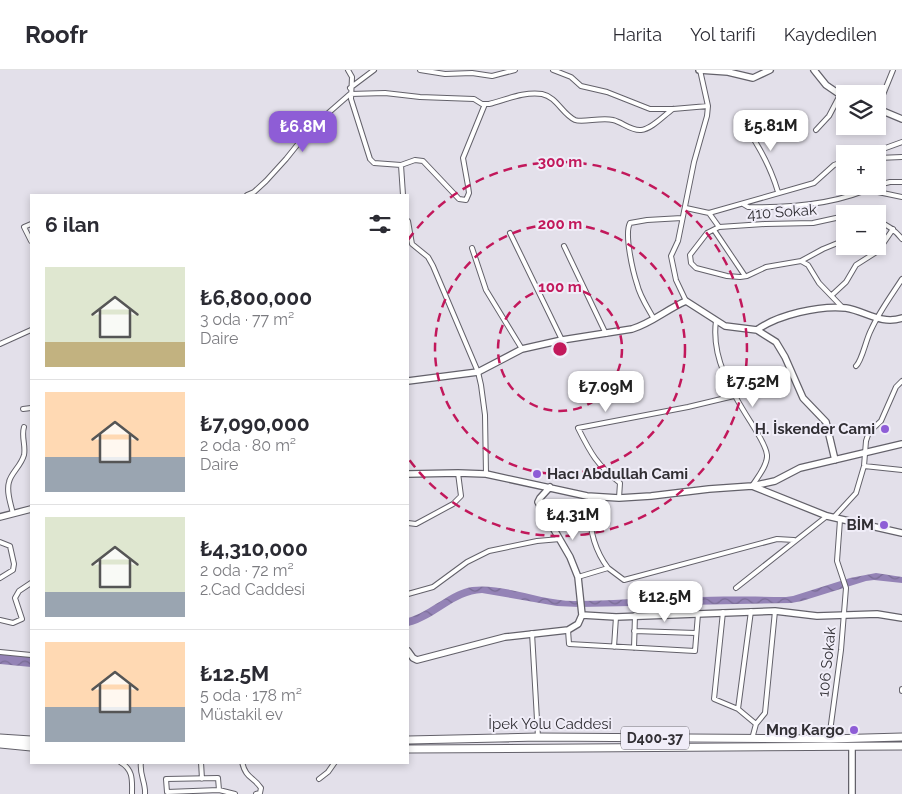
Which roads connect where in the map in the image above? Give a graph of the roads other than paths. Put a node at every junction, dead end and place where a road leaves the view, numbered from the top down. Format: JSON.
{"nodes":[{"id":1,"x":348,"y":70,"type":"edge"},
{"id":2,"x":374,"y":70,"type":"edge"},
{"id":3,"x":420,"y":70,"type":"edge"},
{"id":4,"x":515,"y":70,"type":"edge"},
{"id":5,"x":553,"y":70,"type":"edge"},
{"id":6,"x":700,"y":70,"type":"edge"},
{"id":7,"x":770,"y":70,"type":"edge"},
{"id":8,"x":814,"y":70,"type":"edge"},
{"id":9,"x":893,"y":70,"type":"edge"},
{"id":10,"x":446,"y":72,"type":"edge"},
{"id":11,"x":350,"y":88,"type":"junction"},
{"id":12,"x":886,"y":88,"type":"edge"},
{"id":13,"x":836,"y":92,"type":"edge"},
{"id":14,"x":350,"y":94,"type":"junction"},
{"id":15,"x":485,"y":104,"type":"junction"},
{"id":16,"x":836,"y":105,"type":"edge"},
{"id":17,"x":708,"y":106,"type":"junction"},
{"id":18,"x":673,"y":109,"type":"junction"},
{"id":19,"x":886,"y":112,"type":"edge"},
{"id":20,"x":902,"y":119,"type":"edge"},
{"id":21,"x":743,"y":123,"type":"dead end"},
{"id":22,"x":816,"y":130,"type":"dead end"},
{"id":23,"x":902,"y":142,"type":"edge"},
{"id":24,"x":886,"y":148,"type":"edge"},
{"id":25,"x":902,"y":157,"type":"edge"},
{"id":26,"x":886,"y":158,"type":"edge"},
{"id":27,"x":836,"y":164,"type":"edge"},
{"id":28,"x":401,"y":165,"type":"junction"},
{"id":29,"x":902,"y":182,"type":"edge"},
{"id":30,"x":886,"y":183,"type":"edge"},
{"id":31,"x":778,"y":192,"type":"junction"},
{"id":32,"x":249,"y":194,"type":"edge"},
{"id":33,"x":403,"y":194,"type":"edge"},
{"id":34,"x":886,"y":194,"type":"edge"},
{"id":35,"x":848,"y":195,"type":"edge"},
{"id":36,"x":902,"y":197,"type":"edge"},
{"id":37,"x":743,"y":204,"type":"junction"},
{"id":38,"x":686,"y":208,"type":"junction"},
{"id":39,"x":709,"y":213,"type":"junction"},
{"id":40,"x":682,"y":218,"type":"junction"},
{"id":41,"x":836,"y":218,"type":"edge"},
{"id":42,"x":30,"y":224,"type":"edge"},
{"id":43,"x":886,"y":225,"type":"edge"},
{"id":44,"x":719,"y":227,"type":"junction"},
{"id":45,"x":409,"y":228,"type":"edge"},
{"id":46,"x":893,"y":229,"type":"junction"},
{"id":47,"x":714,"y":230,"type":"junction"},
{"id":48,"x":510,"y":233,"type":"dead end"},
{"id":49,"x":901,"y":236,"type":"edge"},
{"id":50,"x":30,"y":239,"type":"edge"},
{"id":51,"x":836,"y":244,"type":"edge"},
{"id":52,"x":564,"y":246,"type":"dead end"},
{"id":53,"x":472,"y":248,"type":"dead end"},
{"id":54,"x":801,"y":261,"type":"junction"},
{"id":55,"x":745,"y":276,"type":"junction"},
{"id":56,"x":902,"y":280,"type":"edge"},
{"id":57,"x":832,"y":295,"type":"junction"},
{"id":58,"x":686,"y":301,"type":"junction"},
{"id":59,"x":842,"y":308,"type":"junction"},
{"id":60,"x":876,"y":318,"type":"junction"},
{"id":61,"x":902,"y":318,"type":"edge"},
{"id":62,"x":654,"y":319,"type":"junction"},
{"id":63,"x":716,"y":321,"type":"junction"},
{"id":64,"x":30,"y":330,"type":"edge"},
{"id":65,"x":757,"y":330,"type":"junction"},
{"id":66,"x":606,"y":334,"type":"junction"},
{"id":67,"x":562,"y":340,"type":"junction"},
{"id":68,"x":0,"y":344,"type":"edge"},
{"id":69,"x":522,"y":349,"type":"junction"},
{"id":70,"x":856,"y":366,"type":"dead end"},
{"id":71,"x":478,"y":372,"type":"junction"},
{"id":72,"x":409,"y":381,"type":"edge"},
{"id":73,"x":902,"y":381,"type":"edge"},
{"id":74,"x":734,"y":396,"type":"junction"},
{"id":75,"x":30,"y":408,"type":"edge"},
{"id":76,"x":23,"y":409,"type":"dead end"},
{"id":77,"x":24,"y":427,"type":"dead end"},
{"id":78,"x":902,"y":444,"type":"edge"},
{"id":79,"x":866,"y":452,"type":"junction"},
{"id":80,"x":835,"y":460,"type":"junction"},
{"id":81,"x":864,"y":466,"type":"junction"},
{"id":82,"x":902,"y":470,"type":"edge"},
{"id":83,"x":458,"y":473,"type":"junction"},
{"id":84,"x":409,"y":474,"type":"edge"},
{"id":85,"x":486,"y":474,"type":"junction"},
{"id":86,"x":752,"y":486,"type":"junction"},
{"id":87,"x":550,"y":487,"type":"junction"},
{"id":88,"x":590,"y":496,"type":"junction"},
{"id":89,"x":619,"y":498,"type":"junction"},
{"id":90,"x":30,"y":509,"type":"edge"},
{"id":91,"x":13,"y":514,"type":"junction"},
{"id":92,"x":826,"y":516,"type":"junction"},
{"id":93,"x":0,"y":517,"type":"edge"},
{"id":94,"x":837,"y":519,"type":"junction"},
{"id":95,"x":409,"y":523,"type":"edge"},
{"id":96,"x":902,"y":533,"type":"edge"},
{"id":97,"x":777,"y":539,"type":"junction"},
{"id":98,"x":560,"y":540,"type":"junction"},
{"id":99,"x":794,"y":540,"type":"junction"},
{"id":100,"x":0,"y":542,"type":"edge"},
{"id":101,"x":783,"y":550,"type":"junction"},
{"id":102,"x":608,"y":568,"type":"junction"},
{"id":103,"x":578,"y":577,"type":"junction"},
{"id":104,"x":0,"y":578,"type":"edge"},
{"id":105,"x":30,"y":584,"type":"edge"},
{"id":106,"x":736,"y":588,"type":"dead end"},
{"id":107,"x":409,"y":594,"type":"edge"},
{"id":108,"x":751,"y":611,"type":"junction"},
{"id":109,"x":775,"y":611,"type":"junction"},
{"id":110,"x":582,"y":612,"type":"junction"},
{"id":111,"x":723,"y":612,"type":"junction"},
{"id":112,"x":698,"y":614,"type":"junction"},
{"id":113,"x":843,"y":614,"type":"junction"},
{"id":114,"x":616,"y":616,"type":"junction"},
{"id":115,"x":635,"y":616,"type":"junction"},
{"id":116,"x":902,"y":618,"type":"edge"},
{"id":117,"x":0,"y":620,"type":"edge"},
{"id":118,"x":568,"y":630,"type":"junction"},
{"id":119,"x":634,"y":631,"type":"junction"},
{"id":120,"x":532,"y":633,"type":"junction"},
{"id":121,"x":696,"y":633,"type":"junction"},
{"id":122,"x":614,"y":647,"type":"junction"},
{"id":123,"x":634,"y":648,"type":"junction"},
{"id":124,"x":0,"y":652,"type":"edge"},
{"id":125,"x":409,"y":652,"type":"edge"},
{"id":126,"x":30,"y":655,"type":"edge"},
{"id":127,"x":738,"y":709,"type":"junction"},
{"id":128,"x":756,"y":724,"type":"junction"},
{"id":129,"x":902,"y":729,"type":"edge"},
{"id":130,"x":538,"y":737,"type":"junction"},
{"id":131,"x":900,"y":737,"type":"edge"},
{"id":132,"x":0,"y":738,"type":"edge"},
{"id":133,"x":752,"y":738,"type":"junction"},
{"id":134,"x":829,"y":739,"type":"junction"},
{"id":135,"x":30,"y":740,"type":"edge"},
{"id":136,"x":409,"y":740,"type":"edge"},
{"id":137,"x":0,"y":744,"type":"edge"},
{"id":138,"x":852,"y":746,"type":"junction"},
{"id":139,"x":902,"y":746,"type":"edge"},
{"id":140,"x":30,"y":747,"type":"edge"},
{"id":141,"x":409,"y":749,"type":"edge"},
{"id":142,"x":123,"y":764,"type":"edge"},
{"id":143,"x":141,"y":764,"type":"edge"},
{"id":144,"x":201,"y":764,"type":"edge"},
{"id":145,"x":243,"y":764,"type":"edge"},
{"id":146,"x":334,"y":764,"type":"edge"},
{"id":147,"x":202,"y":779,"type":"junction"},
{"id":148,"x":319,"y":779,"type":"dead end"},
{"id":149,"x":219,"y":790,"type":"junction"},
{"id":150,"x":132,"y":794,"type":"edge"},
{"id":151,"x":145,"y":794,"type":"edge"},
{"id":152,"x":235,"y":794,"type":"edge"},
{"id":153,"x":256,"y":794,"type":"edge"},
{"id":154,"x":852,"y":794,"type":"edge"}],
"edges":[{"from":1,"to":11,"type":"street"},
{"from":2,"to":11,"type":"street"},
{"from":3,"to":10,"type":"street"},
{"from":4,"to":10,"type":"street"},
{"from":5,"to":18,"type":"street"},
{"from":6,"to":7,"type":"street"},
{"from":6,"to":17,"type":"street"},
{"from":8,"to":13,"type":"street"},
{"from":9,"to":12,"type":"street"},
{"from":11,"to":14,"type":"street"},
{"from":14,"to":15,"type":"street"},
{"from":14,"to":28,"type":"street"},
{"from":14,"to":32,"type":"street"},
{"from":15,"to":18,"type":"street"},
{"from":15,"to":28,"type":"street"},
{"from":16,"to":22,"type":"street"},
{"from":17,"to":18,"type":"street"},
{"from":17,"to":38,"type":"street"},
{"from":19,"to":20,"type":"street"},
{"from":21,"to":31,"type":"street"},
{"from":23,"to":24,"type":"street"},
{"from":25,"to":26,"type":"street"},
{"from":27,"to":31,"type":"street"},
{"from":28,"to":33,"type":"street"},
{"from":29,"to":30,"type":"street"},
{"from":31,"to":37,"type":"street"},
{"from":34,"to":36,"type":"street"},
{"from":35,"to":37,"type":"street"},
{"from":37,"to":39,"type":"street"},
{"from":38,"to":39,"type":"street"},
{"from":38,"to":40,"type":"street"},
{"from":39,"to":44,"type":"street"},
{"from":40,"to":58,"type":"street"},
{"from":40,"to":62,"type":"street"},
{"from":41,"to":44,"type":"street","name":"410 Sokak"},
{"from":42,"to":50,"type":"street"},
{"from":43,"to":46,"type":"street"},
{"from":44,"to":47,"type":"street"},
{"from":45,"to":71,"type":"street"},
{"from":46,"to":49,"type":"street"},
{"from":46,"to":57,"type":"street"},
{"from":47,"to":55,"type":"street"},
{"from":47,"to":55,"type":"street"},
{"from":48,"to":67,"type":"street"},
{"from":51,"to":54,"type":"street"},
{"from":52,"to":66,"type":"street"},
{"from":53,"to":69,"type":"street"},
{"from":54,"to":55,"type":"street"},
{"from":54,"to":57,"type":"street"},
{"from":56,"to":60,"type":"street"},
{"from":57,"to":59,"type":"street"},
{"from":58,"to":62,"type":"street"},
{"from":58,"to":63,"type":"street"},
{"from":59,"to":60,"type":"street"},
{"from":59,"to":65,"type":"street"},
{"from":60,"to":61,"type":"street"},
{"from":60,"to":70,"type":"street"},
{"from":62,"to":66,"type":"street"},
{"from":63,"to":65,"type":"street"},
{"from":63,"to":74,"type":"street"},
{"from":64,"to":68,"type":"street"},
{"from":65,"to":80,"type":"street"},
{"from":66,"to":67,"type":"street"},
{"from":67,"to":69,"type":"street"},
{"from":69,"to":71,"type":"street"},
{"from":71,"to":72,"type":"street"},
{"from":71,"to":85,"type":"street"},
{"from":73,"to":79,"type":"street"},
{"from":74,"to":86,"type":"street"},
{"from":74,"to":89,"type":"street"},
{"from":75,"to":76,"type":"street"},
{"from":77,"to":91,"type":"street"},
{"from":78,"to":79,"type":"street"},
{"from":79,"to":80,"type":"street"},
{"from":79,"to":81,"type":"street"},
{"from":80,"to":86,"type":"street"},
{"from":81,"to":82,"type":"street"},
{"from":81,"to":94,"type":"street"},
{"from":83,"to":84,"type":"street"},
{"from":83,"to":85,"type":"street"},
{"from":83,"to":95,"type":"street"},
{"from":85,"to":87,"type":"street"},
{"from":86,"to":89,"type":"street"},
{"from":86,"to":92,"type":"street"},
{"from":87,"to":88,"type":"street"},
{"from":87,"to":98,"type":"street"},
{"from":88,"to":89,"type":"street"},
{"from":88,"to":102,"type":"street"},
{"from":90,"to":91,"type":"street"},
{"from":91,"to":93,"type":"street"},
{"from":92,"to":94,"type":"street"},
{"from":92,"to":99,"type":"street"},
{"from":94,"to":96,"type":"street"},
{"from":94,"to":113,"type":"street","name":"106 Sokak"},
{"from":97,"to":99,"type":"street"},
{"from":97,"to":101,"type":"street"},
{"from":97,"to":102,"type":"street"},
{"from":98,"to":103,"type":"street"},
{"from":98,"to":107,"type":"street"},
{"from":99,"to":101,"type":"street"},
{"from":100,"to":104,"type":"street"},
{"from":101,"to":106,"type":"street"},
{"from":102,"to":103,"type":"street"},
{"from":103,"to":110,"type":"street"},
{"from":105,"to":117,"type":"street"},
{"from":108,"to":109,"type":"street"},
{"from":108,"to":111,"type":"street"},
{"from":108,"to":127,"type":"street"},
{"from":109,"to":113,"type":"street"},
{"from":109,"to":128,"type":"street"},
{"from":110,"to":114,"type":"street"},
{"from":110,"to":118,"type":"street"},
{"from":111,"to":112,"type":"street"},
{"from":111,"to":127,"type":"street"},
{"from":112,"to":115,"type":"street"},
{"from":112,"to":121,"type":"street"},
{"from":113,"to":116,"type":"street"},
{"from":113,"to":134,"type":"street","name":"106 Sokak"},
{"from":114,"to":115,"type":"street"},
{"from":114,"to":122,"type":"street"},
{"from":115,"to":119,"type":"street"},
{"from":118,"to":120,"type":"street"},
{"from":118,"to":122,"type":"street"},
{"from":119,"to":121,"type":"street"},
{"from":119,"to":123,"type":"street"},
{"from":120,"to":125,"type":"street"},
{"from":120,"to":130,"type":"street"},
{"from":121,"to":123,"type":"street"},
{"from":122,"to":123,"type":"street"},
{"from":124,"to":126,"type":"street"},
{"from":127,"to":128,"type":"street"},
{"from":128,"to":133,"type":"street"},
{"from":129,"to":131,"type":"street"},
{"from":130,"to":133,"type":"highway","name":"İpek Yolu Caddesi","number":"D400-37"},
{"from":130,"to":136,"type":"highway","name":"İpek Yolu Caddesi","number":"D400-37"},
{"from":131,"to":134,"type":"highway","name":"İpek Yolu Caddesi","number":"D400-37"},
{"from":132,"to":135,"type":"highway"},
{"from":133,"to":134,"type":"highway","name":"İpek Yolu Caddesi","number":"D400-37"},
{"from":137,"to":140,"type":"highway"},
{"from":138,"to":139,"type":"highway","name":"İpek Yolu Caddesi","number":"D400-37"},
{"from":138,"to":141,"type":"highway","name":"İpek Yolu Caddesi","number":"D400-37"},
{"from":138,"to":154,"type":"street"},
{"from":142,"to":150,"type":"street"},
{"from":143,"to":151,"type":"street"},
{"from":144,"to":147,"type":"street"},
{"from":145,"to":153,"type":"street"},
{"from":146,"to":148,"type":"street"},
{"from":147,"to":149,"type":"street"},
{"from":147,"to":149,"type":"street"},
{"from":149,"to":152,"type":"street"}]}
